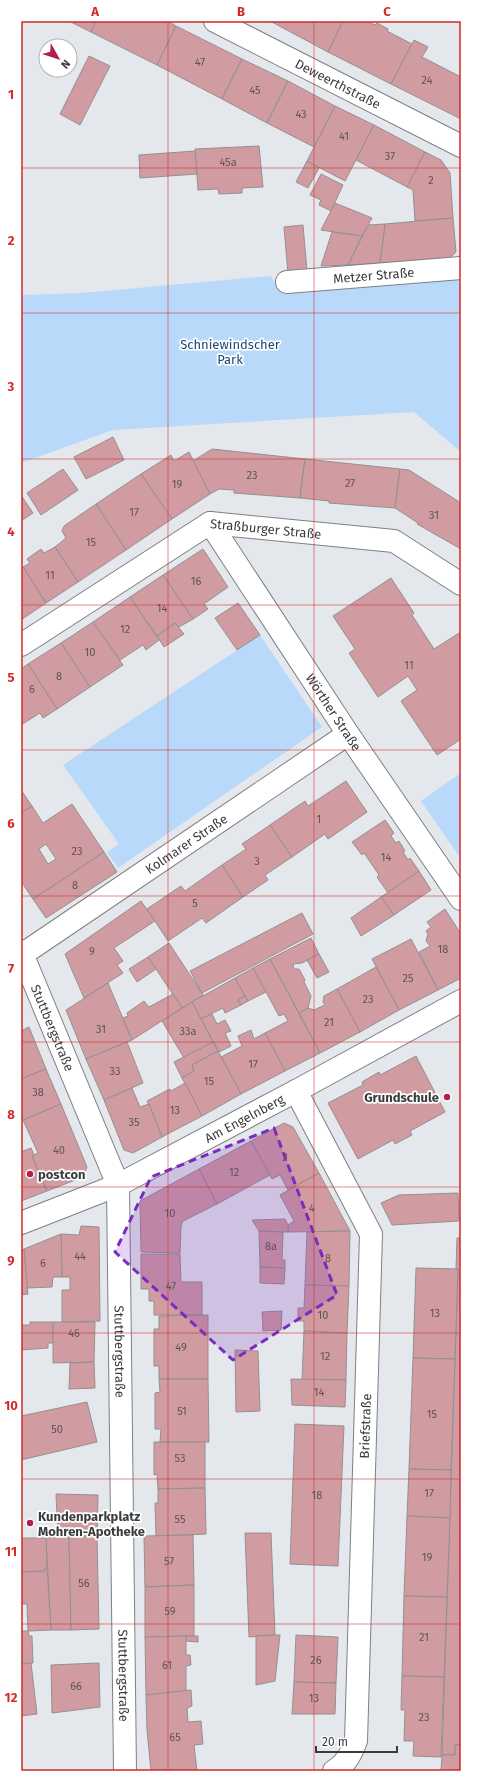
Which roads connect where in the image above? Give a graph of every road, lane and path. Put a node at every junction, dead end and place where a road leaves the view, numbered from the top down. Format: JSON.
{"nodes":[{"id":1,"x":216,"y":21,"type":"edge"},
{"id":2,"x":461,"y":146,"type":"edge"},
{"id":3,"x":461,"y":268,"type":"edge"},
{"id":4,"x":287,"y":282,"type":"dead end"},
{"id":5,"x":210,"y":522,"type":"junction"},
{"id":6,"x":461,"y":584,"type":"edge"},
{"id":7,"x":21,"y":645,"type":"edge"},
{"id":8,"x":348,"y":734,"type":"junction"},
{"id":9,"x":461,"y":899,"type":"edge"},
{"id":10,"x":22,"y":952,"type":"edge"},
{"id":11,"x":461,"y":1001,"type":"edge"},
{"id":12,"x":296,"y":1091,"type":"junction"},
{"id":13,"x":118,"y":1185,"type":"junction"},
{"id":14,"x":21,"y":1223,"type":"edge"},
{"id":15,"x":124,"y":1771,"type":"edge"},
{"id":16,"x":334,"y":1771,"type":"edge"}],
"edges":[{"from":1,"to":2,"type":"street","name":"Deweerthstraße"},
{"from":3,"to":4,"type":"street","name":"Metzer Straße"},
{"from":5,"to":6,"type":"street","name":"Straßburger Straße"},
{"from":5,"to":7,"type":"street","name":"Straßburger Straße"},
{"from":5,"to":8,"type":"street","name":"Wörther Straße"},
{"from":8,"to":9,"type":"street","name":"Wörther Straße"},
{"from":8,"to":10,"type":"street","name":"Kolmarer Straße"},
{"from":10,"to":13,"type":"street","name":"Stuttbergstraße"},
{"from":11,"to":12,"type":"street","name":"Am Engelnberg"},
{"from":12,"to":13,"type":"street","name":"Am Engelnberg"},
{"from":12,"to":16,"type":"street","name":"Briefstraße"},
{"from":13,"to":14,"type":"street","name":"Am Engelnberg"},
{"from":13,"to":15,"type":"street","name":"Stuttbergstraße"}]}
